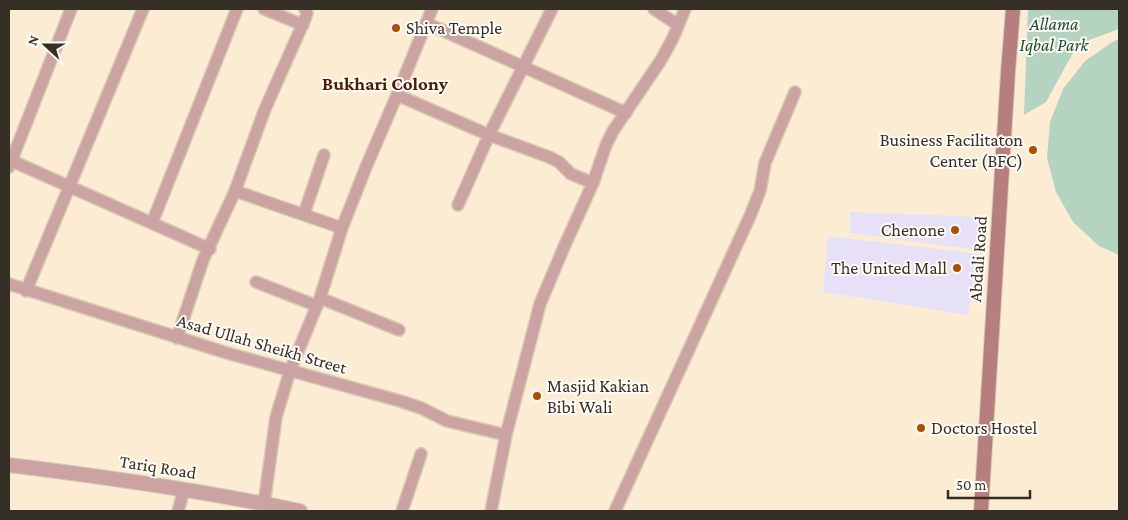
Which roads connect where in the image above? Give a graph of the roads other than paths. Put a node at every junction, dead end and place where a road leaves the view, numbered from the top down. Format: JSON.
{"nodes":[{"id":1,"x":71,"y":9,"type":"edge"},
{"id":2,"x":143,"y":9,"type":"edge"},
{"id":3,"x":237,"y":9,"type":"edge"},
{"id":4,"x":264,"y":9,"type":"edge"},
{"id":5,"x":305,"y":9,"type":"edge"},
{"id":6,"x":432,"y":9,"type":"edge"},
{"id":7,"x":552,"y":9,"type":"edge"},
{"id":8,"x":654,"y":9,"type":"edge"},
{"id":9,"x":685,"y":9,"type":"edge"},
{"id":10,"x":1013,"y":9,"type":"edge"},
{"id":11,"x":426,"y":23,"type":"junction"},
{"id":12,"x":303,"y":25,"type":"junction"},
{"id":13,"x":678,"y":25,"type":"junction"},
{"id":14,"x":523,"y":66,"type":"junction"},
{"id":15,"x":795,"y":92,"type":"dead end"},
{"id":16,"x":397,"y":95,"type":"junction"},
{"id":17,"x":626,"y":113,"type":"junction"},
{"id":18,"x":489,"y":135,"type":"junction"},
{"id":19,"x":324,"y":155,"type":"dead end"},
{"id":20,"x":10,"y":164,"type":"edge"},
{"id":21,"x":593,"y":183,"type":"junction"},
{"id":22,"x":70,"y":187,"type":"junction"},
{"id":23,"x":234,"y":191,"type":"junction"},
{"id":24,"x":458,"y":206,"type":"dead end"},
{"id":25,"x":304,"y":214,"type":"junction"},
{"id":26,"x":152,"y":223,"type":"junction"},
{"id":27,"x":342,"y":228,"type":"junction"},
{"id":28,"x":210,"y":249,"type":"junction"},
{"id":29,"x":256,"y":282,"type":"dead end"},
{"id":30,"x":9,"y":284,"type":"edge"},
{"id":31,"x":26,"y":290,"type":"junction"},
{"id":32,"x":318,"y":302,"type":"junction"},
{"id":33,"x":399,"y":330,"type":"dead end"},
{"id":34,"x":177,"y":338,"type":"junction"},
{"id":35,"x":290,"y":370,"type":"junction"},
{"id":36,"x":506,"y":434,"type":"junction"},
{"id":37,"x":421,"y":454,"type":"dead end"},
{"id":38,"x":9,"y":465,"type":"edge"},
{"id":39,"x":184,"y":490,"type":"junction"},
{"id":40,"x":264,"y":504,"type":"junction"},
{"id":41,"x":243,"y":505,"type":"edge"},
{"id":42,"x":178,"y":511,"type":"edge"},
{"id":43,"x":300,"y":511,"type":"edge"},
{"id":44,"x":402,"y":511,"type":"edge"},
{"id":45,"x":490,"y":511,"type":"edge"},
{"id":46,"x":615,"y":511,"type":"edge"},
{"id":47,"x":981,"y":511,"type":"edge"}],
"edges":[{"from":1,"to":20,"type":"street"},
{"from":2,"to":22,"type":"street"},
{"from":3,"to":26,"type":"street"},
{"from":4,"to":12,"type":"street"},
{"from":5,"to":12,"type":"street"},
{"from":6,"to":11,"type":"street"},
{"from":7,"to":14,"type":"street"},
{"from":8,"to":13,"type":"street"},
{"from":9,"to":13,"type":"street"},
{"from":10,"to":47,"type":"main road","name":"Abdali Road"},
{"from":11,"to":14,"type":"street"},
{"from":11,"to":16,"type":"street"},
{"from":12,"to":23,"type":"street"},
{"from":13,"to":17,"type":"street"},
{"from":14,"to":17,"type":"street"},
{"from":14,"to":18,"type":"street"},
{"from":15,"to":46,"type":"street"},
{"from":16,"to":18,"type":"street"},
{"from":16,"to":27,"type":"street"},
{"from":17,"to":21,"type":"street"},
{"from":18,"to":21,"type":"street"},
{"from":18,"to":24,"type":"street"},
{"from":19,"to":25,"type":"street"},
{"from":20,"to":22,"type":"street"},
{"from":21,"to":36,"type":"street"},
{"from":22,"to":26,"type":"street"},
{"from":22,"to":31,"type":"street"},
{"from":23,"to":25,"type":"street"},
{"from":23,"to":28,"type":"street"},
{"from":25,"to":27,"type":"street"},
{"from":26,"to":28,"type":"street"},
{"from":27,"to":32,"type":"street"},
{"from":28,"to":34,"type":"street"},
{"from":29,"to":32,"type":"street"},
{"from":30,"to":31,"type":"street","name":"Asad Ullah Sheikh Street"},
{"from":31,"to":34,"type":"street","name":"Asad Ullah Sheikh Street"},
{"from":32,"to":33,"type":"street"},
{"from":32,"to":35,"type":"street"},
{"from":34,"to":35,"type":"street","name":"Asad Ullah Sheikh Street"},
{"from":35,"to":36,"type":"street","name":"Asad Ullah Sheikh Street"},
{"from":35,"to":40,"type":"street"},
{"from":36,"to":45,"type":"street"},
{"from":37,"to":44,"type":"street"},
{"from":38,"to":39,"type":"street","name":"Tariq Road"},
{"from":39,"to":41,"type":"street","name":"Tariq Road"},
{"from":39,"to":42,"type":"street"},
{"from":40,"to":41,"type":"street","name":"Tariq Road"},
{"from":40,"to":43,"type":"street","name":"Tariq Road"}]}
